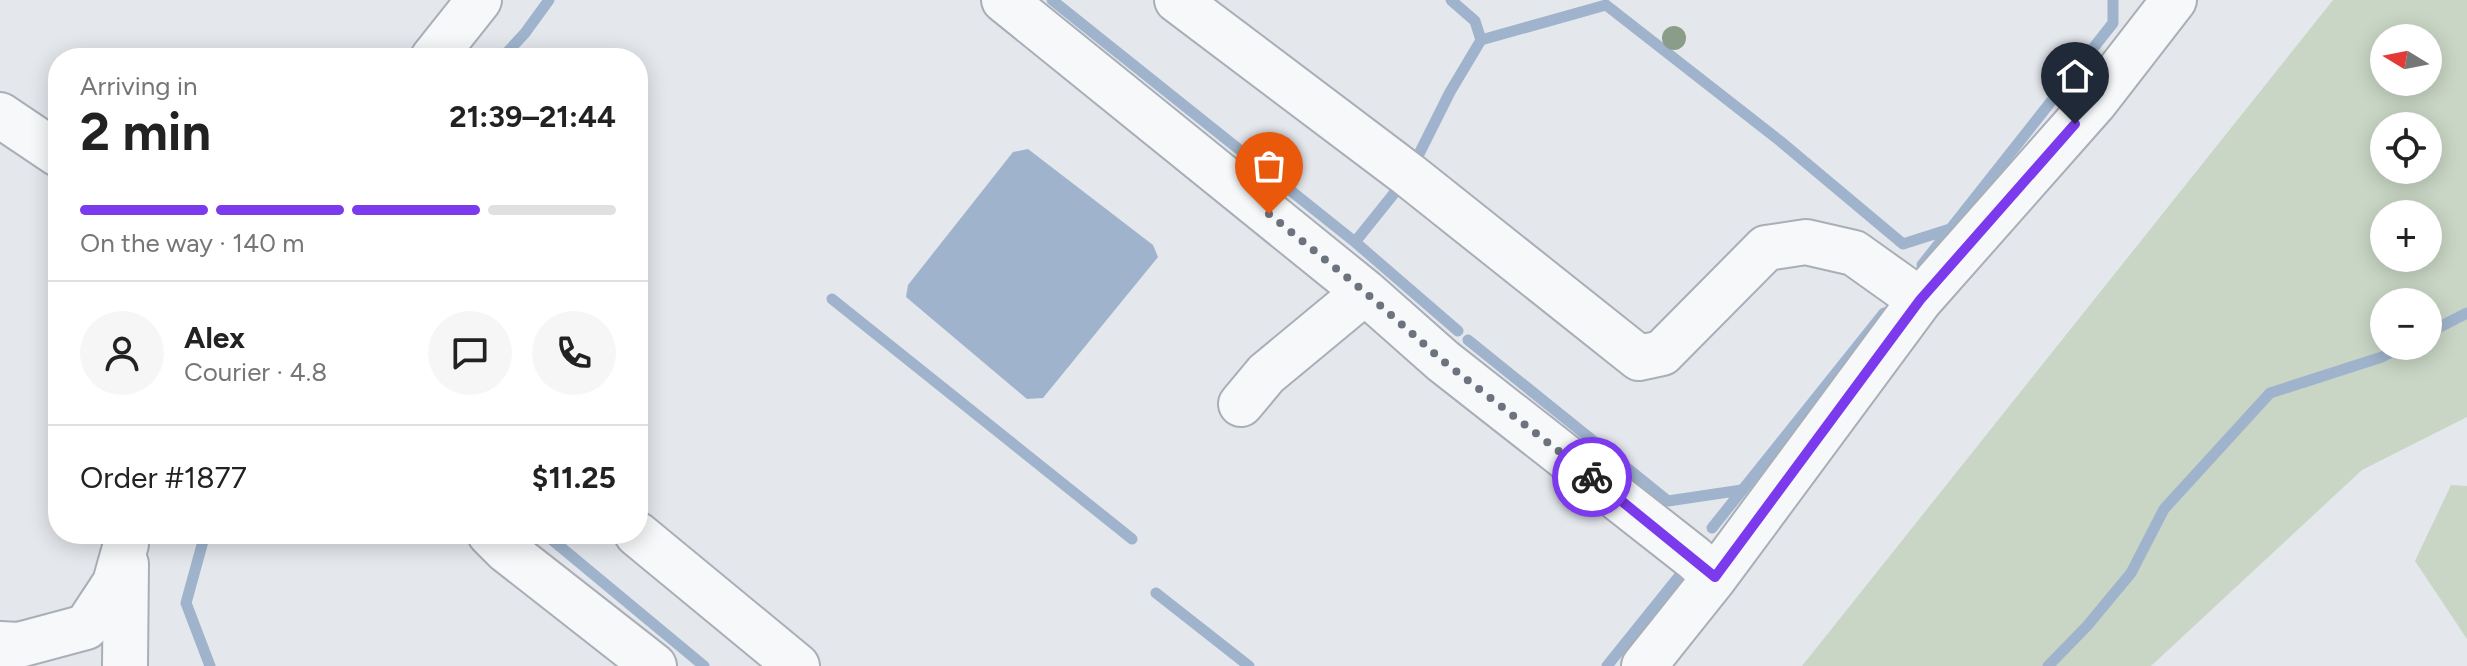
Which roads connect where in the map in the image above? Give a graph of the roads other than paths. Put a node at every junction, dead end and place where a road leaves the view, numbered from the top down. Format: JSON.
{"nodes":[{"id":1,"x":479,"y":0,"type":"edge"},
{"id":2,"x":1004,"y":0,"type":"edge"},
{"id":3,"x":1177,"y":0,"type":"edge"},
{"id":4,"x":2174,"y":0,"type":"edge"},
{"id":5,"x":441,"y":48,"type":"edge"},
{"id":6,"x":0,"y":115,"type":"edge"},
{"id":7,"x":48,"y":147,"type":"edge"},
{"id":8,"x":1365,"y":292,"type":"junction"},
{"id":9,"x":1920,"y":300,"type":"junction"},
{"id":10,"x":1241,"y":404,"type":"dead end"},
{"id":11,"x":648,"y":543,"type":"edge"},
{"id":12,"x":126,"y":544,"type":"edge"},
{"id":13,"x":127,"y":544,"type":"edge"},
{"id":14,"x":500,"y":544,"type":"edge"},
{"id":15,"x":1715,"y":577,"type":"junction"},
{"id":16,"x":0,"y":644,"type":"edge"},
{"id":17,"x":125,"y":666,"type":"edge"},
{"id":18,"x":654,"y":666,"type":"edge"},
{"id":19,"x":797,"y":666,"type":"edge"},
{"id":20,"x":1644,"y":666,"type":"edge"}],
"edges":[{"from":1,"to":5,"type":"lane"},
{"from":2,"to":8,"type":"lane"},
{"from":3,"to":9,"type":"lane"},
{"from":4,"to":9,"type":"lane"},
{"from":6,"to":7,"type":"lane"},
{"from":8,"to":10,"type":"lane"},
{"from":8,"to":15,"type":"lane"},
{"from":9,"to":15,"type":"lane"},
{"from":11,"to":19,"type":"lane"},
{"from":12,"to":16,"type":"lane"},
{"from":13,"to":17,"type":"lane"},
{"from":14,"to":18,"type":"lane"},
{"from":15,"to":20,"type":"lane"}]}
